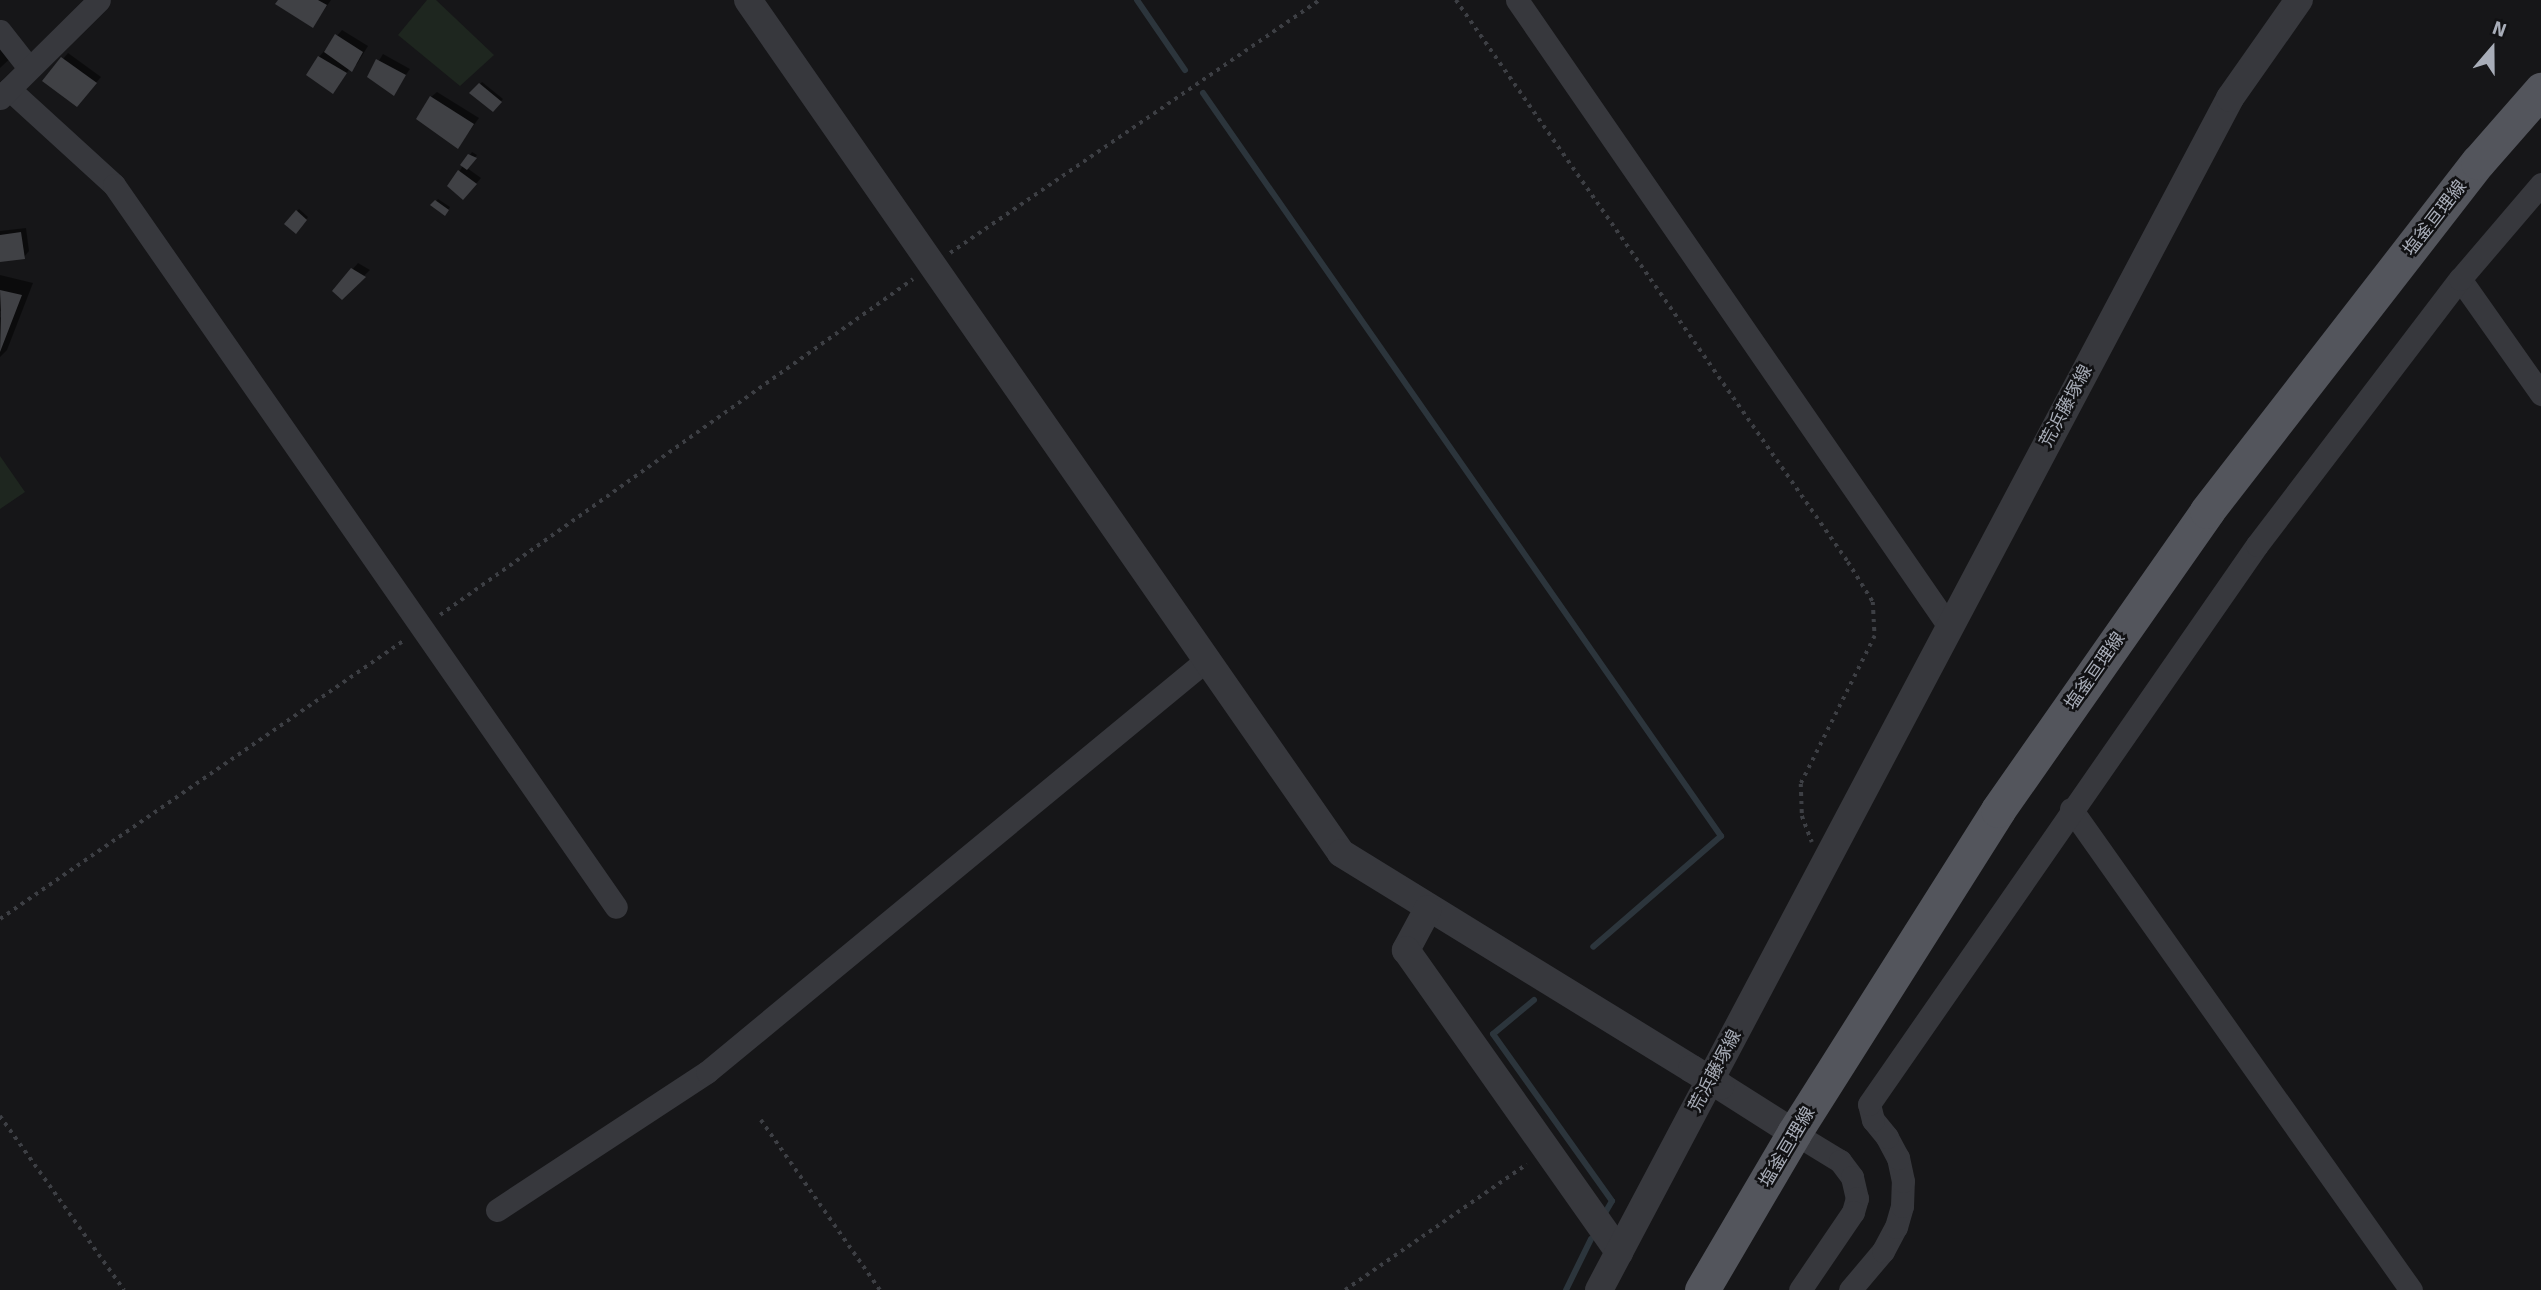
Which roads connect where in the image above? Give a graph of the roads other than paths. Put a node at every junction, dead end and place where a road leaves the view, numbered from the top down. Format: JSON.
{"nodes":[{"id":1,"x":99,"y":0,"type":"edge"},
{"id":2,"x":748,"y":0,"type":"edge"},
{"id":3,"x":1517,"y":0,"type":"edge"},
{"id":4,"x":2299,"y":0,"type":"edge"},
{"id":5,"x":0,"y":31,"type":"edge"},
{"id":6,"x":29,"y":68,"type":"junction"},
{"id":7,"x":2541,"y":90,"type":"edge"},
{"id":8,"x":4,"y":94,"type":"edge"},
{"id":9,"x":2541,"y":184,"type":"edge"},
{"id":10,"x":2460,"y":279,"type":"junction"},
{"id":11,"x":2541,"y":394,"type":"edge"},
{"id":12,"x":1950,"y":628,"type":"junction"},
{"id":13,"x":1205,"y":660,"type":"junction"},
{"id":14,"x":2071,"y":809,"type":"junction"},
{"id":15,"x":615,"y":907,"type":"dead end"},
{"id":16,"x":1428,"y":909,"type":"junction"},
{"id":17,"x":1794,"y":1133,"type":"junction"},
{"id":18,"x":497,"y":1210,"type":"dead end"},
{"id":19,"x":1619,"y":1252,"type":"junction"},
{"id":20,"x":1599,"y":1290,"type":"edge"},
{"id":21,"x":1702,"y":1290,"type":"edge"},
{"id":22,"x":1800,"y":1290,"type":"edge"},
{"id":23,"x":1850,"y":1290,"type":"edge"},
{"id":24,"x":2411,"y":1290,"type":"edge"}],
"edges":[{"from":1,"to":6,"type":"street"},
{"from":2,"to":13,"type":"street"},
{"from":3,"to":12,"type":"street"},
{"from":4,"to":12,"type":"street","name":"荒浜藤塚線"},
{"from":5,"to":6,"type":"street"},
{"from":6,"to":8,"type":"street"},
{"from":7,"to":17,"type":"main road","name":"塩釜亘理線"},
{"from":8,"to":15,"type":"street"},
{"from":9,"to":10,"type":"street"},
{"from":10,"to":11,"type":"street"},
{"from":10,"to":14,"type":"street"},
{"from":12,"to":19,"type":"street","name":"荒浜藤塚線"},
{"from":13,"to":16,"type":"street"},
{"from":13,"to":18,"type":"street"},
{"from":14,"to":23,"type":"street"},
{"from":14,"to":24,"type":"street"},
{"from":16,"to":17,"type":"street","bridge":true},
{"from":16,"to":19,"type":"street"},
{"from":17,"to":21,"type":"main road","name":"塩釜亘理線"},
{"from":17,"to":22,"type":"street"},
{"from":19,"to":20,"type":"street","name":"荒浜藤塚線"}]}
